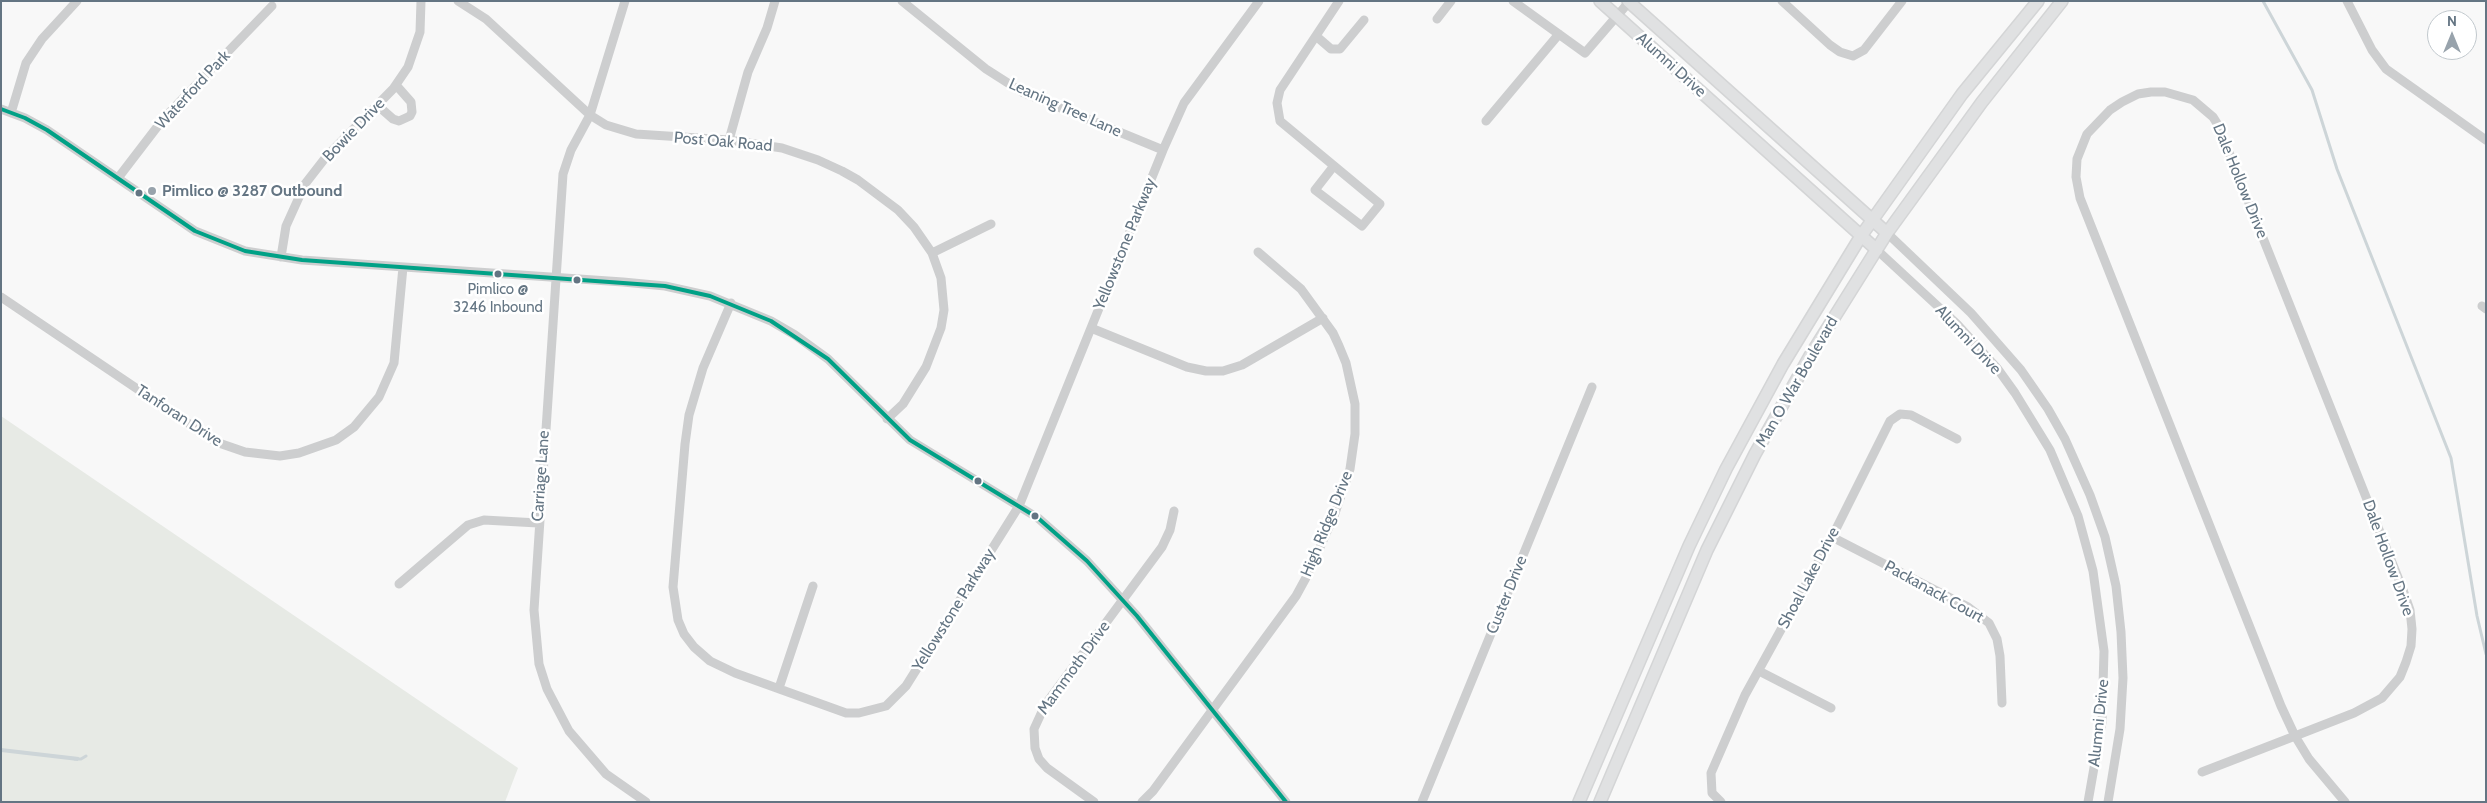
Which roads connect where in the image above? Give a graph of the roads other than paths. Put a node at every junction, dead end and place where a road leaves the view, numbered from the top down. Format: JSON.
{"nodes":[{"id":1,"x":77,"y":1,"type":"edge"},
{"id":2,"x":421,"y":1,"type":"edge"},
{"id":3,"x":458,"y":1,"type":"edge"},
{"id":4,"x":625,"y":1,"type":"edge"},
{"id":5,"x":775,"y":1,"type":"edge"},
{"id":6,"x":902,"y":1,"type":"edge"},
{"id":7,"x":1259,"y":1,"type":"edge"},
{"id":8,"x":1339,"y":1,"type":"edge"},
{"id":9,"x":1451,"y":1,"type":"edge"},
{"id":10,"x":1513,"y":1,"type":"edge"},
{"id":11,"x":1600,"y":1,"type":"edge"},
{"id":12,"x":1782,"y":1,"type":"edge"},
{"id":13,"x":1902,"y":1,"type":"edge"},
{"id":14,"x":2038,"y":1,"type":"edge"},
{"id":15,"x":2062,"y":1,"type":"edge"},
{"id":16,"x":2347,"y":1,"type":"edge"},
{"id":17,"x":1629,"y":2,"type":"edge"},
{"id":18,"x":272,"y":6,"type":"dead end"},
{"id":19,"x":1617,"y":16,"type":"junction"},
{"id":20,"x":1437,"y":19,"type":"dead end"},
{"id":21,"x":1364,"y":20,"type":"dead end"},
{"id":22,"x":1558,"y":34,"type":"junction"},
{"id":23,"x":1316,"y":36,"type":"junction"},
{"id":24,"x":396,"y":85,"type":"junction"},
{"id":25,"x":378,"y":105,"type":"junction"},
{"id":26,"x":1,"y":110,"type":"edge"},
{"id":27,"x":12,"y":112,"type":"junction"},
{"id":28,"x":590,"y":115,"type":"junction"},
{"id":29,"x":1486,"y":121,"type":"dead end"},
{"id":30,"x":729,"y":140,"type":"junction"},
{"id":31,"x":2486,"y":140,"type":"edge"},
{"id":32,"x":1163,"y":150,"type":"junction"},
{"id":33,"x":1334,"y":167,"type":"junction"},
{"id":34,"x":118,"y":178,"type":"junction"},
{"id":35,"x":1873,"y":220,"type":"junction"},
{"id":36,"x":991,"y":224,"type":"dead end"},
{"id":37,"x":1886,"y":233,"type":"junction"},
{"id":38,"x":1861,"y":236,"type":"junction"},
{"id":39,"x":1876,"y":250,"type":"junction"},
{"id":40,"x":1258,"y":252,"type":"dead end"},
{"id":41,"x":932,"y":253,"type":"junction"},
{"id":42,"x":280,"y":257,"type":"junction"},
{"id":43,"x":403,"y":267,"type":"junction"},
{"id":44,"x":556,"y":277,"type":"junction"},
{"id":45,"x":1,"y":297,"type":"edge"},
{"id":46,"x":731,"y":303,"type":"junction"},
{"id":47,"x":1323,"y":318,"type":"junction"},
{"id":48,"x":1091,"y":328,"type":"junction"},
{"id":49,"x":1592,"y":388,"type":"dead end"},
{"id":50,"x":887,"y":419,"type":"junction"},
{"id":51,"x":1957,"y":439,"type":"dead end"},
{"id":52,"x":1019,"y":506,"type":"junction"},
{"id":53,"x":1174,"y":511,"type":"dead end"},
{"id":54,"x":538,"y":524,"type":"junction"},
{"id":55,"x":1832,"y":537,"type":"junction"},
{"id":56,"x":399,"y":584,"type":"dead end"},
{"id":57,"x":812,"y":586,"type":"dead end"},
{"id":58,"x":1124,"y":600,"type":"junction"},
{"id":59,"x":1759,"y":670,"type":"junction"},
{"id":60,"x":779,"y":688,"type":"junction"},
{"id":61,"x":2002,"y":702,"type":"dead end"},
{"id":62,"x":1831,"y":708,"type":"dead end"},
{"id":63,"x":1213,"y":710,"type":"junction"},
{"id":64,"x":2295,"y":736,"type":"junction"},
{"id":65,"x":2202,"y":772,"type":"dead end"},
{"id":66,"x":646,"y":802,"type":"edge"},
{"id":67,"x":1094,"y":802,"type":"edge"},
{"id":68,"x":1142,"y":802,"type":"edge"},
{"id":69,"x":1286,"y":802,"type":"edge"},
{"id":70,"x":1422,"y":802,"type":"edge"},
{"id":71,"x":1579,"y":802,"type":"edge"},
{"id":72,"x":1600,"y":802,"type":"edge"},
{"id":73,"x":1721,"y":802,"type":"edge"},
{"id":74,"x":2088,"y":802,"type":"edge"},
{"id":75,"x":2108,"y":802,"type":"edge"},
{"id":76,"x":2346,"y":802,"type":"edge"}],
"edges":[{"from":1,"to":27,"type":"street"},
{"from":2,"to":24,"type":"street","name":"Bowie Drive"},
{"from":3,"to":28,"type":"street","name":"Post Oak Road"},
{"from":4,"to":28,"type":"street","name":"Carriage Lane"},
{"from":5,"to":30,"type":"street"},
{"from":6,"to":32,"type":"street","name":"Leaning Tree Lane"},
{"from":7,"to":32,"type":"street","name":"Yellowstone Parkway"},
{"from":8,"to":23,"type":"street"},
{"from":9,"to":20,"type":"street"},
{"from":10,"to":22,"type":"street"},
{"from":11,"to":19,"type":"main road","name":"Alumni Drive"},
{"from":12,"to":13,"type":"street"},
{"from":14,"to":35,"type":"main road","name":"Man O War Boulevard"},
{"from":15,"to":37,"type":"main road","name":"Man O War Boulevard"},
{"from":16,"to":31,"type":"street"},
{"from":17,"to":19,"type":"street"},
{"from":17,"to":35,"type":"main road","name":"Alumni Drive"},
{"from":18,"to":34,"type":"street","name":"Waterford Park"},
{"from":19,"to":22,"type":"street"},
{"from":19,"to":38,"type":"main road","name":"Alumni Drive"},
{"from":21,"to":23,"type":"street"},
{"from":22,"to":29,"type":"street"},
{"from":23,"to":33,"type":"street"},
{"from":24,"to":25,"type":"street","name":"Bowie Drive"},
{"from":24,"to":25,"type":"street"},
{"from":25,"to":42,"type":"street","name":"Bowie Drive"},
{"from":26,"to":27,"type":"street"},
{"from":27,"to":34,"type":"street"},
{"from":28,"to":30,"type":"street","name":"Post Oak Road"},
{"from":28,"to":44,"type":"street","name":"Carriage Lane"},
{"from":30,"to":41,"type":"street","name":"Post Oak Road"},
{"from":32,"to":48,"type":"street","name":"Yellowstone Parkway"},
{"from":33,"to":33,"type":"street"},
{"from":34,"to":42,"type":"street"},
{"from":35,"to":37,"type":"main road","name":"Alumni Drive"},
{"from":35,"to":38,"type":"main road","name":"Man O War Boulevard"},
{"from":36,"to":41,"type":"street"},
{"from":37,"to":39,"type":"main road","name":"Man O War Boulevard"},
{"from":37,"to":75,"type":"street","name":"Alumni Drive"},
{"from":38,"to":39,"type":"main road","name":"Alumni Drive"},
{"from":38,"to":71,"type":"main road","name":"Man O War Boulevard"},
{"from":39,"to":72,"type":"main road","name":"Man O War Boulevard"},
{"from":39,"to":74,"type":"street","name":"Alumni Drive"},
{"from":40,"to":47,"type":"street","name":"High Ridge Drive"},
{"from":41,"to":50,"type":"street","name":"Post Oak Road"},
{"from":42,"to":43,"type":"street"},
{"from":43,"to":44,"type":"street"},
{"from":43,"to":45,"type":"street","name":"Tanforan Drive"},
{"from":44,"to":46,"type":"street"},
{"from":44,"to":54,"type":"street","name":"Carriage Lane"},
{"from":46,"to":50,"type":"street"},
{"from":46,"to":60,"type":"street","name":"Yellowstone Parkway"},
{"from":47,"to":48,"type":"street"},
{"from":47,"to":63,"type":"street","name":"High Ridge Drive"},
{"from":48,"to":52,"type":"street","name":"Yellowstone Parkway"},
{"from":49,"to":70,"type":"street","name":"Custer Drive"},
{"from":50,"to":52,"type":"street"},
{"from":51,"to":55,"type":"street","name":"Shoal Lake Drive"},
{"from":52,"to":58,"type":"street"},
{"from":52,"to":60,"type":"street","name":"Yellowstone Parkway"},
{"from":53,"to":58,"type":"street","name":"Mammoth Drive"},
{"from":54,"to":56,"type":"street"},
{"from":54,"to":66,"type":"street","name":"Carriage Lane"},
{"from":55,"to":59,"type":"street","name":"Shoal Lake Drive"},
{"from":55,"to":61,"type":"street","name":"Packanack Court"},
{"from":57,"to":60,"type":"street"},
{"from":58,"to":63,"type":"street"},
{"from":58,"to":67,"type":"street","name":"Mammoth Drive"},
{"from":59,"to":62,"type":"street"},
{"from":59,"to":73,"type":"street","name":"Shoal Lake Drive"},
{"from":63,"to":68,"type":"street"},
{"from":63,"to":69,"type":"street"},
{"from":64,"to":64,"type":"street","name":"Dale Hollow Drive"},
{"from":64,"to":65,"type":"street"},
{"from":64,"to":76,"type":"street","name":"Dale Hollow Drive"}]}
